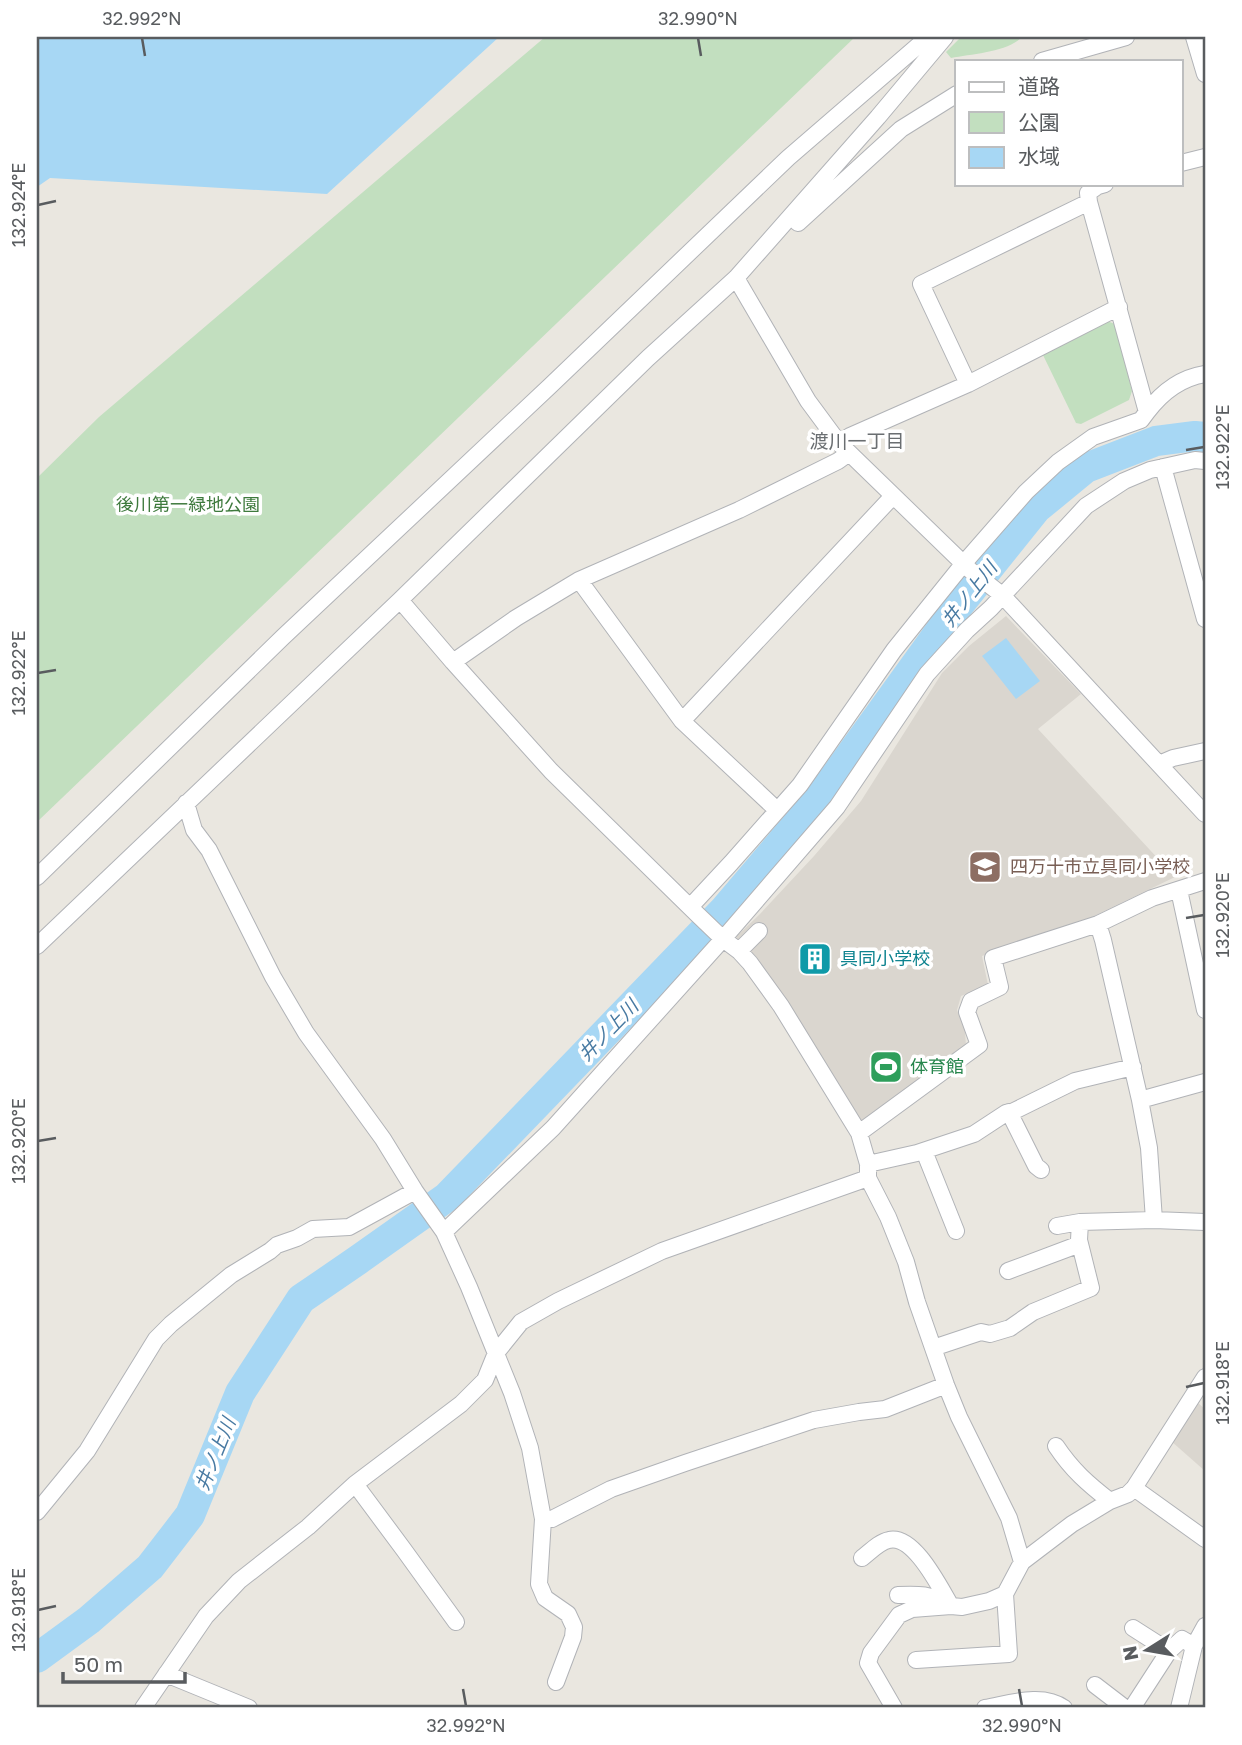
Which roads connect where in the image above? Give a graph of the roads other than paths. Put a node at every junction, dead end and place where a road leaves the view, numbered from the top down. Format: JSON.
{"nodes":[{"id":1,"x":928,"y":37,"type":"edge"},
{"id":2,"x":945,"y":37,"type":"edge"},
{"id":3,"x":1126,"y":37,"type":"edge"},
{"id":4,"x":1194,"y":37,"type":"edge"},
{"id":5,"x":1046,"y":60,"type":"edge"},
{"id":6,"x":1205,"y":74,"type":"edge"},
{"id":7,"x":955,"y":95,"type":"edge"},
{"id":8,"x":1205,"y":157,"type":"edge"},
{"id":9,"x":1182,"y":163,"type":"edge"},
{"id":10,"x":1098,"y":186,"type":"edge"},
{"id":11,"x":1089,"y":202,"type":"junction"},
{"id":12,"x":774,"y":236,"type":"junction"},
{"id":13,"x":736,"y":278,"type":"junction"},
{"id":14,"x":1119,"y":307,"type":"junction"},
{"id":15,"x":1205,"y":374,"type":"edge"},
{"id":16,"x":968,"y":384,"type":"junction"},
{"id":17,"x":1147,"y":412,"type":"junction"},
{"id":18,"x":844,"y":448,"type":"junction"},
{"id":19,"x":1205,"y":461,"type":"edge"},
{"id":20,"x":1163,"y":467,"type":"junction"},
{"id":21,"x":893,"y":496,"type":"junction"},
{"id":22,"x":967,"y":567,"type":"junction"},
{"id":23,"x":579,"y":580,"type":"junction"},
{"id":24,"x":999,"y":593,"type":"junction"},
{"id":25,"x":401,"y":600,"type":"junction"},
{"id":26,"x":1205,"y":619,"type":"edge"},
{"id":27,"x":453,"y":662,"type":"junction"},
{"id":28,"x":682,"y":721,"type":"junction"},
{"id":29,"x":1205,"y":751,"type":"edge"},
{"id":30,"x":1159,"y":764,"type":"junction"},
{"id":31,"x":186,"y":803,"type":"junction"},
{"id":32,"x":777,"y":810,"type":"junction"},
{"id":33,"x":1205,"y":814,"type":"edge"},
{"id":34,"x":37,"y":877,"type":"edge"},
{"id":35,"x":1205,"y":881,"type":"edge"},
{"id":36,"x":1179,"y":890,"type":"junction"},
{"id":37,"x":694,"y":911,"type":"junction"},
{"id":38,"x":1098,"y":924,"type":"junction"},
{"id":39,"x":759,"y":931,"type":"dead end"},
{"id":40,"x":722,"y":937,"type":"junction"},
{"id":41,"x":37,"y":946,"type":"edge"},
{"id":42,"x":739,"y":951,"type":"junction"},
{"id":43,"x":1205,"y":1010,"type":"edge"},
{"id":44,"x":1133,"y":1067,"type":"junction"},
{"id":45,"x":1205,"y":1082,"type":"edge"},
{"id":46,"x":1140,"y":1100,"type":"junction"},
{"id":47,"x":1009,"y":1112,"type":"junction"},
{"id":48,"x":859,"y":1133,"type":"junction"},
{"id":49,"x":923,"y":1151,"type":"junction"},
{"id":50,"x":1041,"y":1170,"type":"dead end"},
{"id":51,"x":868,"y":1171,"type":"junction"},
{"id":52,"x":419,"y":1196,"type":"junction"},
{"id":53,"x":1154,"y":1220,"type":"junction"},
{"id":54,"x":1080,"y":1222,"type":"junction"},
{"id":55,"x":1205,"y":1222,"type":"edge"},
{"id":56,"x":1057,"y":1226,"type":"dead end"},
{"id":57,"x":441,"y":1228,"type":"junction"},
{"id":58,"x":956,"y":1231,"type":"dead end"},
{"id":59,"x":1080,"y":1244,"type":"junction"},
{"id":60,"x":1008,"y":1271,"type":"dead end"},
{"id":61,"x":933,"y":1348,"type":"junction"},
{"id":62,"x":496,"y":1353,"type":"junction"},
{"id":63,"x":1205,"y":1377,"type":"edge"},
{"id":64,"x":946,"y":1385,"type":"junction"},
{"id":65,"x":1056,"y":1446,"type":"dead end"},
{"id":66,"x":355,"y":1484,"type":"junction"},
{"id":67,"x":1134,"y":1488,"type":"junction"},
{"id":68,"x":1110,"y":1501,"type":"junction"},
{"id":69,"x":37,"y":1512,"type":"edge"},
{"id":70,"x":543,"y":1519,"type":"junction"},
{"id":71,"x":1205,"y":1539,"type":"edge"},
{"id":72,"x":862,"y":1558,"type":"dead end"},
{"id":73,"x":1022,"y":1562,"type":"junction"},
{"id":74,"x":1005,"y":1594,"type":"junction"},
{"id":75,"x":898,"y":1595,"type":"dead end"},
{"id":76,"x":951,"y":1606,"type":"junction"},
{"id":77,"x":456,"y":1622,"type":"dead end"},
{"id":78,"x":1205,"y":1626,"type":"edge"},
{"id":79,"x":1133,"y":1628,"type":"dead end"},
{"id":80,"x":1194,"y":1646,"type":"junction"},
{"id":81,"x":1169,"y":1651,"type":"junction"},
{"id":82,"x":916,"y":1660,"type":"dead end"},
{"id":83,"x":166,"y":1674,"type":"junction"},
{"id":84,"x":556,"y":1682,"type":"dead end"},
{"id":85,"x":1095,"y":1685,"type":"dead end"},
{"id":86,"x":143,"y":1708,"type":"edge"},
{"id":87,"x":249,"y":1708,"type":"edge"},
{"id":88,"x":894,"y":1708,"type":"edge"},
{"id":89,"x":985,"y":1708,"type":"edge"},
{"id":90,"x":1064,"y":1708,"type":"edge"},
{"id":91,"x":1125,"y":1708,"type":"edge"},
{"id":92,"x":1132,"y":1708,"type":"edge"},
{"id":93,"x":1179,"y":1708,"type":"edge"}],
"edges":[{"from":1,"to":34,"type":"street"},
{"from":2,"to":12,"type":"street"},
{"from":3,"to":5,"type":"street"},
{"from":4,"to":6,"type":"street"},
{"from":7,"to":12,"type":"street"},
{"from":8,"to":9,"type":"street"},
{"from":10,"to":11,"type":"street"},
{"from":11,"to":14,"type":"street"},
{"from":11,"to":16,"type":"street"},
{"from":12,"to":13,"type":"street"},
{"from":13,"to":18,"type":"street"},
{"from":13,"to":25,"type":"street"},
{"from":14,"to":16,"type":"street"},
{"from":14,"to":17,"type":"street"},
{"from":15,"to":17,"type":"street"},
{"from":16,"to":18,"type":"street"},
{"from":17,"to":22,"type":"street"},
{"from":18,"to":21,"type":"street"},
{"from":18,"to":23,"type":"street"},
{"from":19,"to":20,"type":"street"},
{"from":20,"to":24,"type":"street"},
{"from":20,"to":26,"type":"street"},
{"from":21,"to":22,"type":"street"},
{"from":21,"to":28,"type":"street"},
{"from":22,"to":24,"type":"street"},
{"from":22,"to":32,"type":"street"},
{"from":23,"to":27,"type":"street"},
{"from":23,"to":28,"type":"street"},
{"from":24,"to":30,"type":"street"},
{"from":24,"to":40,"type":"street"},
{"from":25,"to":27,"type":"street"},
{"from":25,"to":31,"type":"street"},
{"from":27,"to":37,"type":"street"},
{"from":28,"to":32,"type":"street"},
{"from":29,"to":30,"type":"street"},
{"from":30,"to":33,"type":"street"},
{"from":31,"to":41,"type":"street"},
{"from":31,"to":52,"type":"street"},
{"from":32,"to":37,"type":"street"},
{"from":35,"to":36,"type":"street"},
{"from":36,"to":38,"type":"street"},
{"from":36,"to":43,"type":"street"},
{"from":37,"to":40,"type":"street"},
{"from":38,"to":44,"type":"street"},
{"from":38,"to":48,"type":"street"},
{"from":39,"to":42,"type":"street"},
{"from":40,"to":42,"type":"street"},
{"from":40,"to":57,"type":"street"},
{"from":42,"to":48,"type":"street"},
{"from":44,"to":46,"type":"street"},
{"from":44,"to":47,"type":"street"},
{"from":45,"to":46,"type":"street"},
{"from":46,"to":53,"type":"street"},
{"from":47,"to":49,"type":"street"},
{"from":47,"to":50,"type":"street"},
{"from":48,"to":51,"type":"street"},
{"from":49,"to":51,"type":"street"},
{"from":49,"to":58,"type":"street"},
{"from":51,"to":61,"type":"street"},
{"from":51,"to":62,"type":"street"},
{"from":52,"to":57,"type":"street"},
{"from":52,"to":69,"type":"street"},
{"from":53,"to":54,"type":"street"},
{"from":53,"to":55,"type":"street"},
{"from":54,"to":56,"type":"street"},
{"from":54,"to":59,"type":"street"},
{"from":57,"to":62,"type":"street"},
{"from":59,"to":60,"type":"street"},
{"from":59,"to":61,"type":"street"},
{"from":61,"to":64,"type":"street"},
{"from":62,"to":66,"type":"street"},
{"from":62,"to":70,"type":"street"},
{"from":63,"to":67,"type":"street"},
{"from":64,"to":70,"type":"street"},
{"from":64,"to":73,"type":"street"},
{"from":65,"to":68,"type":"street"},
{"from":66,"to":77,"type":"street"},
{"from":66,"to":83,"type":"street"},
{"from":67,"to":68,"type":"street"},
{"from":67,"to":71,"type":"street"},
{"from":68,"to":73,"type":"street"},
{"from":70,"to":84,"type":"street"},
{"from":72,"to":76,"type":"street"},
{"from":73,"to":74,"type":"street"},
{"from":74,"to":76,"type":"street"},
{"from":74,"to":82,"type":"street"},
{"from":75,"to":76,"type":"street"},
{"from":76,"to":88,"type":"street"},
{"from":78,"to":80,"type":"street"},
{"from":79,"to":81,"type":"street"},
{"from":80,"to":81,"type":"street"},
{"from":80,"to":93,"type":"street"},
{"from":81,"to":92,"type":"street"},
{"from":83,"to":86,"type":"street"},
{"from":83,"to":87,"type":"street"},
{"from":85,"to":91,"type":"street"},
{"from":89,"to":90,"type":"street"}]}
